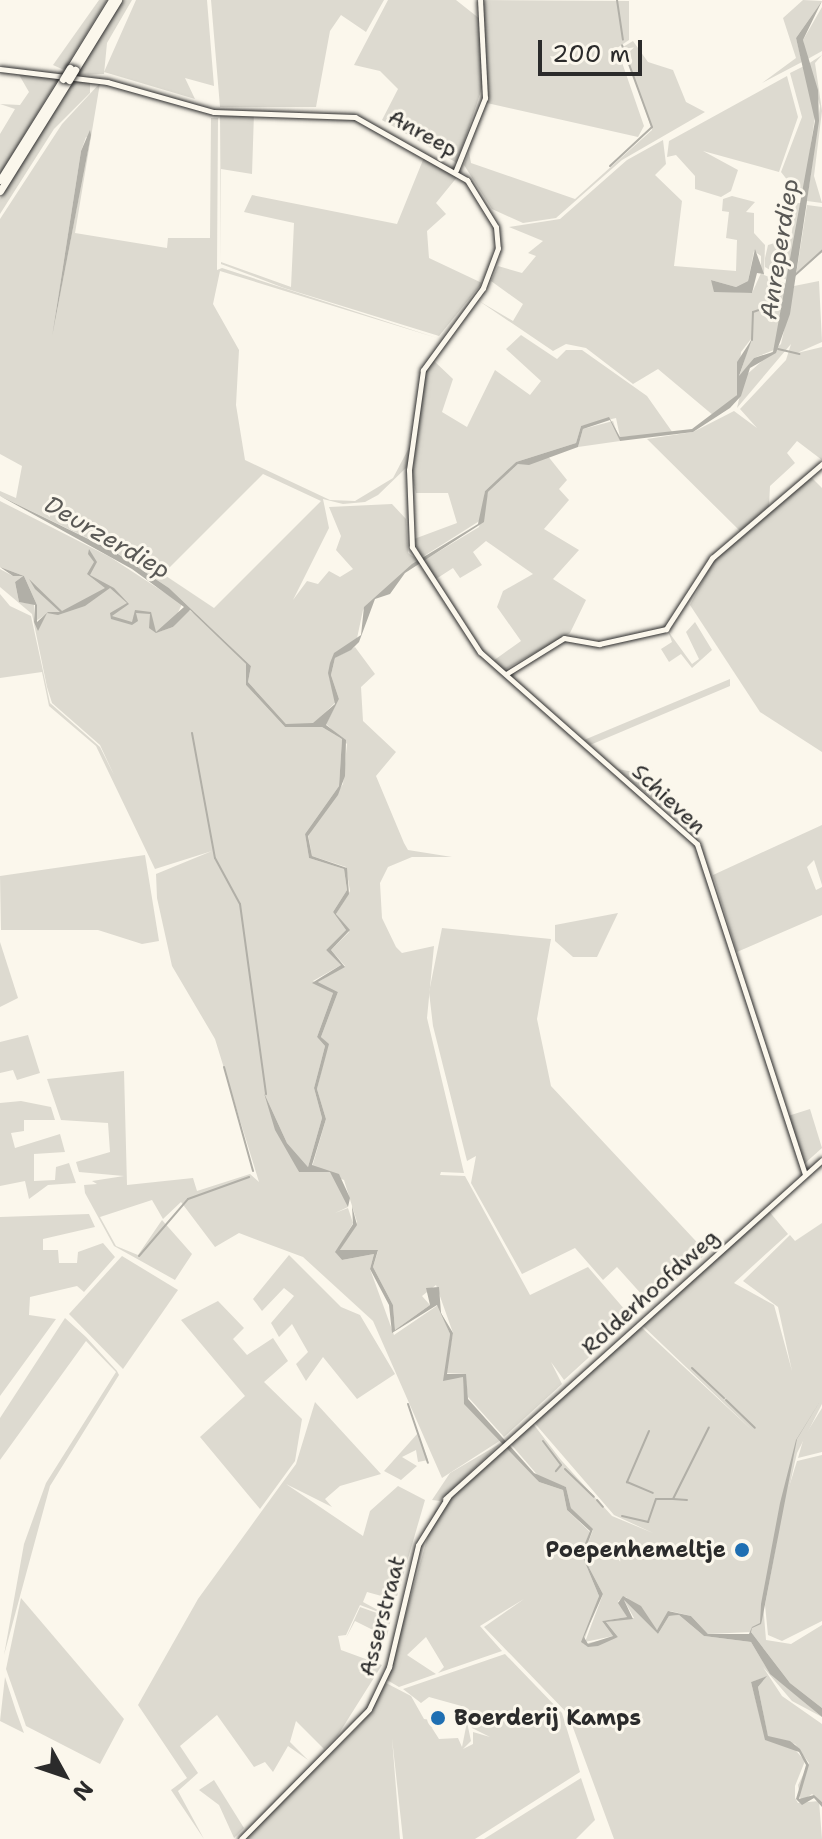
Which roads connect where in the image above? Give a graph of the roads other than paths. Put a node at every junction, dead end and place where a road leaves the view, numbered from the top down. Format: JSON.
{"nodes":[{"id":1,"x":112,"y":0,"type":"edge"},
{"id":2,"x":118,"y":0,"type":"edge"},
{"id":3,"x":480,"y":0,"type":"edge"},
{"id":4,"x":0,"y":69,"type":"edge"},
{"id":5,"x":72,"y":69,"type":"junction"},
{"id":6,"x":66,"y":80,"type":"junction"},
{"id":7,"x":456,"y":170,"type":"junction"},
{"id":8,"x":0,"y":180,"type":"edge"},
{"id":9,"x":0,"y":191,"type":"edge"},
{"id":10,"x":822,"y":464,"type":"edge"},
{"id":11,"x":420,"y":561,"type":"joint"},
{"id":12,"x":506,"y":674,"type":"junction"},
{"id":13,"x":822,"y":1160,"type":"edge"},
{"id":14,"x":805,"y":1174,"type":"junction"},
{"id":15,"x":501,"y":1446,"type":"joint"},
{"id":16,"x":241,"y":1839,"type":"edge"}],
"edges":[{"from":1,"to":5,"type":"highway"},
{"from":2,"to":5,"type":"highway"},
{"from":3,"to":7,"type":"street"},
{"from":4,"to":7,"type":"street","name":"Anreep"},
{"from":5,"to":6,"type":"highway","bridge":true},
{"from":6,"to":8,"type":"highway"},
{"from":6,"to":9,"type":"highway"},
{"from":7,"to":11,"type":"street","name":"Anreep"},
{"from":10,"to":12,"type":"street"},
{"from":11,"to":12,"type":"street","name":"Schieven"},
{"from":12,"to":14,"type":"street","name":"Schieven"},
{"from":13,"to":14,"type":"street","name":"Rolderhoofdweg"},
{"from":14,"to":15,"type":"street","name":"Rolderhoofdweg"},
{"from":15,"to":16,"type":"street","name":"Asserstraat"}]}
